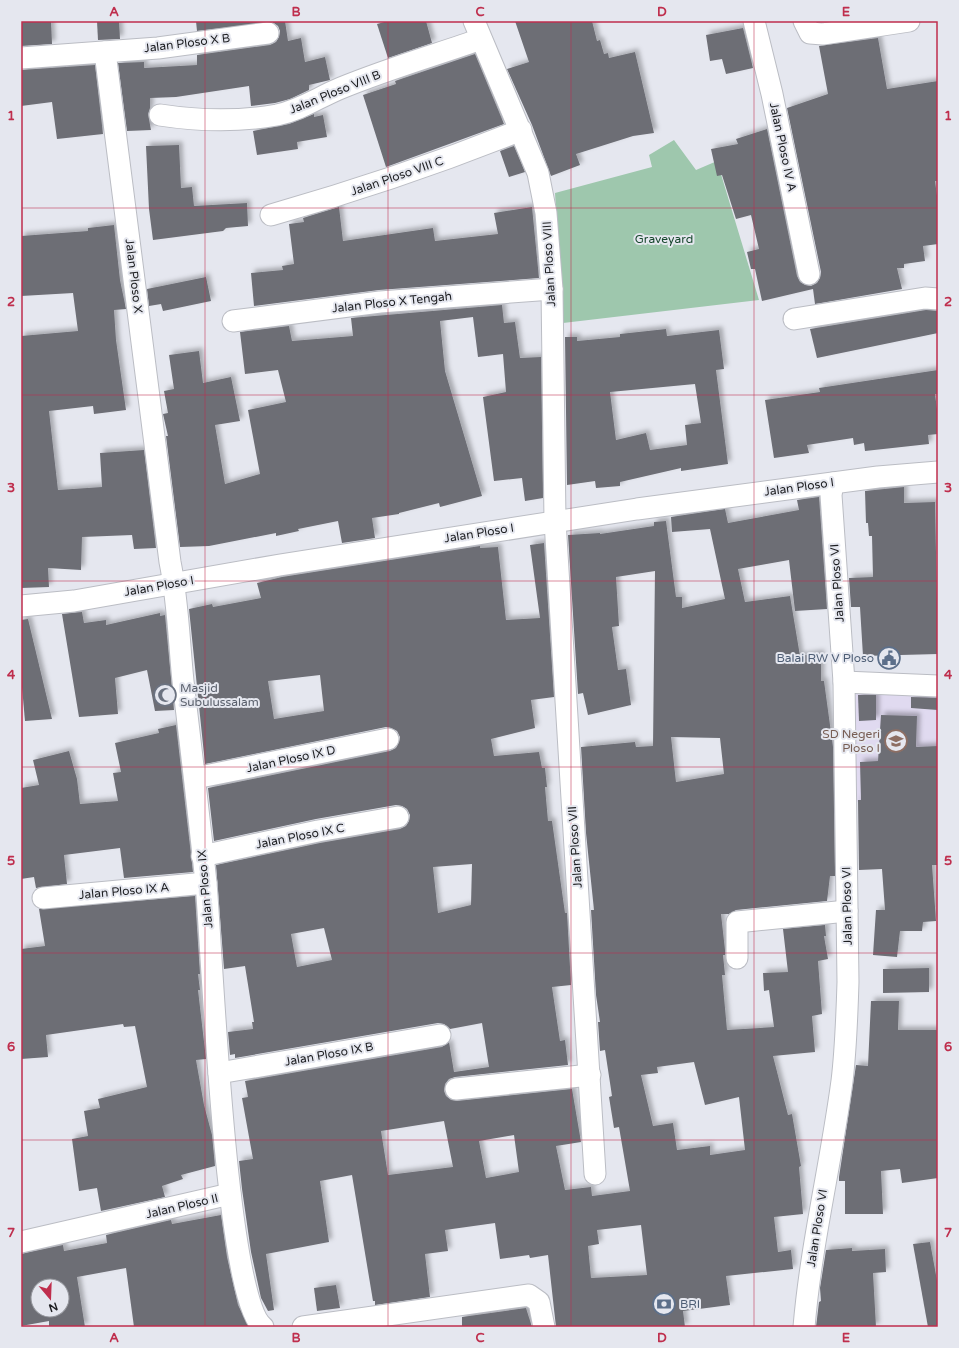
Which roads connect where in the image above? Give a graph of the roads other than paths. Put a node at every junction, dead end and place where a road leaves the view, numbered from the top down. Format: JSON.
{"nodes":[{"id":1,"x":754,"y":21,"type":"edge"},
{"id":2,"x":804,"y":21,"type":"edge"},
{"id":3,"x":909,"y":21,"type":"edge"},
{"id":4,"x":478,"y":30,"type":"edge"},
{"id":5,"x":268,"y":33,"type":"dead end"},
{"id":6,"x":105,"y":52,"type":"junction"},
{"id":7,"x":21,"y":58,"type":"edge"},
{"id":8,"x":160,"y":115,"type":"dead end"},
{"id":9,"x":521,"y":130,"type":"junction"},
{"id":10,"x":271,"y":215,"type":"dead end"},
{"id":11,"x":809,"y":274,"type":"dead end"},
{"id":12,"x":552,"y":288,"type":"junction"},
{"id":13,"x":938,"y":299,"type":"edge"},
{"id":14,"x":794,"y":319,"type":"dead end"},
{"id":15,"x":233,"y":321,"type":"dead end"},
{"id":16,"x":938,"y":472,"type":"edge"},
{"id":17,"x":833,"y":483,"type":"junction"},
{"id":18,"x":555,"y":521,"type":"junction"},
{"id":19,"x":175,"y":583,"type":"junction"},
{"id":20,"x":21,"y":606,"type":"edge"},
{"id":21,"x":844,"y":682,"type":"junction"},
{"id":22,"x":938,"y":686,"type":"edge"},
{"id":23,"x":388,"y":739,"type":"dead end"},
{"id":24,"x":195,"y":778,"type":"junction"},
{"id":25,"x":398,"y":817,"type":"dead end"},
{"id":26,"x":202,"y":856,"type":"junction"},
{"id":27,"x":206,"y":883,"type":"junction"},
{"id":28,"x":43,"y":898,"type":"dead end"},
{"id":29,"x":847,"y":911,"type":"junction"},
{"id":30,"x":737,"y":958,"type":"dead end"},
{"id":31,"x":440,"y":1035,"type":"dead end"},
{"id":32,"x":219,"y":1073,"type":"junction"},
{"id":33,"x":590,"y":1075,"type":"junction"},
{"id":34,"x":456,"y":1089,"type":"dead end"},
{"id":35,"x":595,"y":1174,"type":"dead end"},
{"id":36,"x":230,"y":1194,"type":"junction"},
{"id":37,"x":21,"y":1242,"type":"edge"},
{"id":38,"x":263,"y":1327,"type":"edge"},
{"id":39,"x":303,"y":1327,"type":"edge"},
{"id":40,"x":544,"y":1327,"type":"edge"},
{"id":41,"x":804,"y":1327,"type":"edge"}],
"edges":[{"from":1,"to":11,"type":"street","name":"Jalan Ploso IV A"},
{"from":2,"to":3,"type":"street"},
{"from":4,"to":8,"type":"street","name":"Jalan Ploso VIII B"},
{"from":4,"to":9,"type":"street","name":"Jalan Ploso VIII"},
{"from":5,"to":6,"type":"street","name":"Jalan Ploso X B"},
{"from":6,"to":7,"type":"street"},
{"from":6,"to":19,"type":"street","name":"Jalan Ploso X"},
{"from":9,"to":10,"type":"street","name":"Jalan Ploso VIII C"},
{"from":9,"to":12,"type":"street","name":"Jalan Ploso VIII"},
{"from":12,"to":15,"type":"street","name":"Jalan Ploso X Tengah"},
{"from":12,"to":18,"type":"street","name":"Jalan Ploso VIII"},
{"from":13,"to":14,"type":"street"},
{"from":16,"to":17,"type":"street","name":"Jalan Ploso I"},
{"from":17,"to":18,"type":"street","name":"Jalan Ploso I"},
{"from":17,"to":21,"type":"street","name":"Jalan Ploso VI"},
{"from":18,"to":19,"type":"street","name":"Jalan Ploso I"},
{"from":18,"to":33,"type":"street","name":"Jalan Ploso VII"},
{"from":19,"to":20,"type":"street","name":"Jalan Ploso I"},
{"from":19,"to":24,"type":"street","name":"Jalan Ploso IX"},
{"from":21,"to":22,"type":"street"},
{"from":21,"to":29,"type":"street","name":"Jalan Ploso VI"},
{"from":23,"to":24,"type":"street","name":"Jalan Ploso IX D"},
{"from":24,"to":26,"type":"street","name":"Jalan Ploso IX"},
{"from":25,"to":26,"type":"street","name":"Jalan Ploso IX C"},
{"from":26,"to":27,"type":"street","name":"Jalan Ploso IX"},
{"from":27,"to":28,"type":"street","name":"Jalan Ploso IX A"},
{"from":27,"to":32,"type":"street","name":"Jalan Ploso IX"},
{"from":29,"to":30,"type":"street"},
{"from":29,"to":41,"type":"street","name":"Jalan Ploso VI"},
{"from":31,"to":32,"type":"street","name":"Jalan Ploso IX B"},
{"from":32,"to":36,"type":"street","name":"Jalan Ploso IX"},
{"from":33,"to":34,"type":"street"},
{"from":33,"to":35,"type":"street","name":"Jalan Ploso VII"},
{"from":36,"to":37,"type":"street","name":"Jalan Ploso II"},
{"from":36,"to":38,"type":"street","name":"Jalan Ploso II"},
{"from":39,"to":40,"type":"street"}]}
